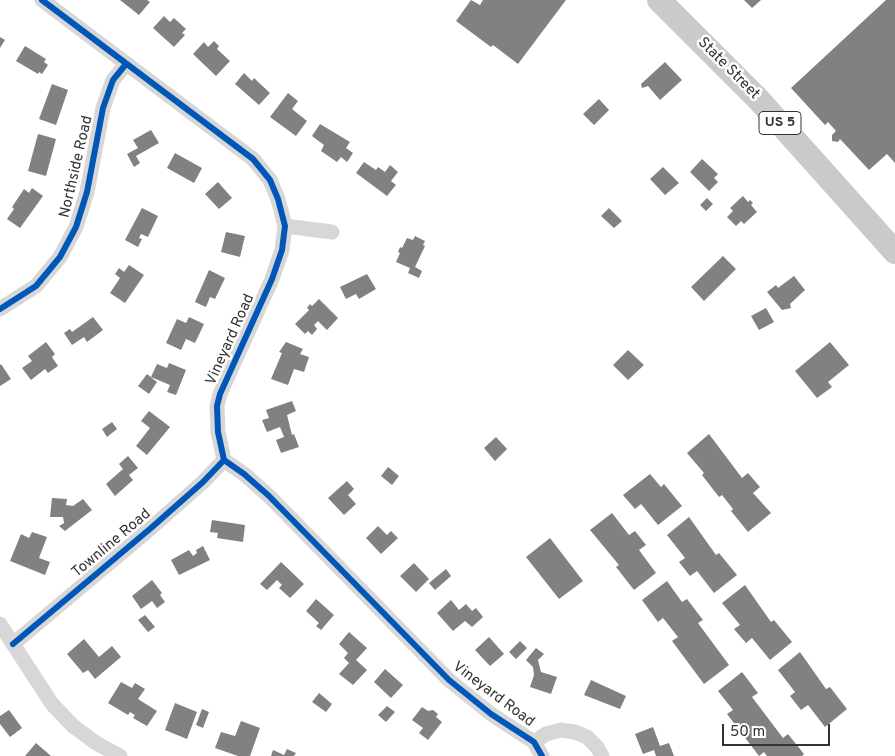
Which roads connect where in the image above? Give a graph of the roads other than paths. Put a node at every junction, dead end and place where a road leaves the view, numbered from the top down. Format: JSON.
{"nodes":[{"id":1,"x":42,"y":0,"type":"edge"},
{"id":2,"x":659,"y":0,"type":"edge"},
{"id":3,"x":126,"y":64,"type":"junction"},
{"id":4,"x":285,"y":226,"type":"junction"},
{"id":5,"x":332,"y":232,"type":"dead end"},
{"id":6,"x":895,"y":252,"type":"edge"},
{"id":7,"x":0,"y":309,"type":"edge"},
{"id":8,"x":224,"y":460,"type":"junction"},
{"id":9,"x":0,"y":624,"type":"edge"},
{"id":10,"x":13,"y":644,"type":"junction"},
{"id":11,"x":534,"y":742,"type":"junction"},
{"id":12,"x":120,"y":756,"type":"edge"},
{"id":13,"x":542,"y":756,"type":"edge"},
{"id":14,"x":602,"y":756,"type":"edge"}],
"edges":[{"from":1,"to":3,"type":"street","name":"Vineyard Road"},
{"from":2,"to":6,"type":"main road","name":"State Street","number":"US 5"},
{"from":3,"to":4,"type":"street","name":"Vineyard Road"},
{"from":3,"to":7,"type":"street","name":"Northside Road"},
{"from":4,"to":5,"type":"street"},
{"from":4,"to":8,"type":"street","name":"Vineyard Road"},
{"from":8,"to":10,"type":"street","name":"Townline Road"},
{"from":8,"to":11,"type":"street","name":"Vineyard Road"},
{"from":9,"to":10,"type":"street"},
{"from":10,"to":12,"type":"street"},
{"from":11,"to":13,"type":"street","name":"Vineyard Road"},
{"from":11,"to":14,"type":"street","name":"Vineyard Road"}]}
